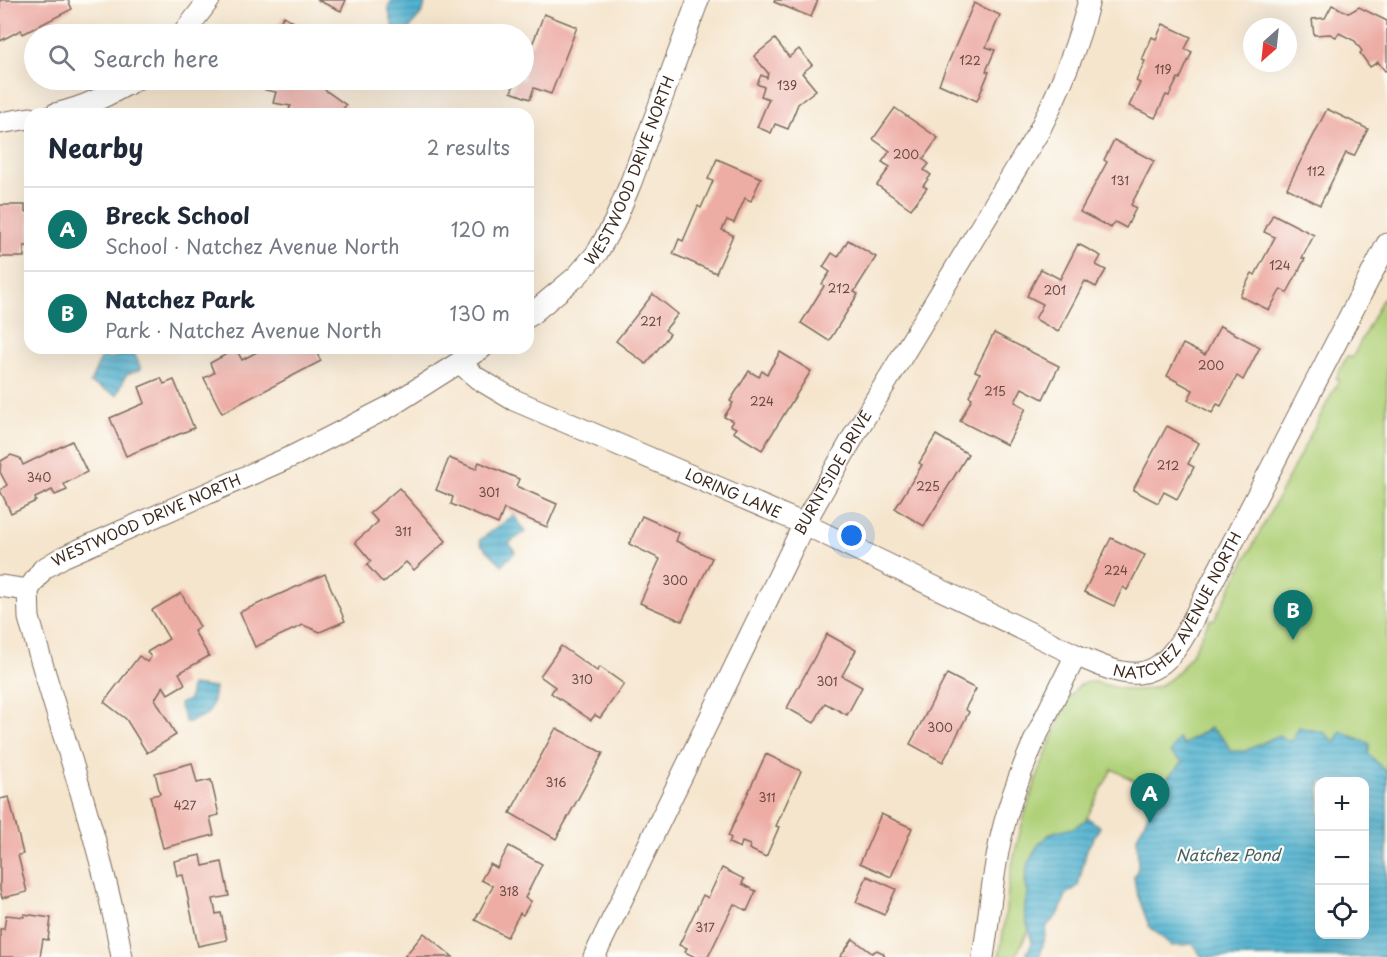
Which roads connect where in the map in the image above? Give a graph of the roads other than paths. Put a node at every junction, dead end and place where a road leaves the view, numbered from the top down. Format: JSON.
{"nodes":[{"id":1,"x":209,"y":0,"type":"edge"},
{"id":2,"x":698,"y":0,"type":"edge"},
{"id":3,"x":1089,"y":0,"type":"edge"},
{"id":4,"x":191,"y":24,"type":"edge"},
{"id":5,"x":118,"y":90,"type":"edge"},
{"id":6,"x":81,"y":108,"type":"edge"},
{"id":7,"x":24,"y":119,"type":"edge"},
{"id":8,"x":0,"y":123,"type":"edge"},
{"id":9,"x":1387,"y":244,"type":"edge"},
{"id":10,"x":534,"y":312,"type":"edge"},
{"id":11,"x":473,"y":354,"type":"edge"},
{"id":12,"x":460,"y":363,"type":"junction"},
{"id":13,"x":804,"y":524,"type":"junction"},
{"id":14,"x":0,"y":586,"type":"edge"},
{"id":15,"x":28,"y":590,"type":"junction"},
{"id":16,"x":1076,"y":655,"type":"junction"},
{"id":17,"x":122,"y":957,"type":"edge"},
{"id":18,"x":594,"y":957,"type":"edge"},
{"id":19,"x":983,"y":957,"type":"edge"}],
"edges":[{"from":1,"to":4,"type":"street"},
{"from":2,"to":10,"type":"street","name":"WESTWOOD DRIVE NORTH"},
{"from":3,"to":13,"type":"street","name":"BURNTSIDE DRIVE"},
{"from":5,"to":6,"type":"street"},
{"from":7,"to":8,"type":"street"},
{"from":9,"to":16,"type":"street","name":"NATCHEZ AVENUE NORTH"},
{"from":11,"to":12,"type":"street","name":"WESTWOOD DRIVE NORTH"},
{"from":12,"to":13,"type":"street","name":"LORING LANE"},
{"from":12,"to":15,"type":"street","name":"WESTWOOD DRIVE NORTH"},
{"from":13,"to":16,"type":"street","name":"LORING LANE"},
{"from":13,"to":18,"type":"street","name":"BURNTSIDE DRIVE"},
{"from":14,"to":15,"type":"street"},
{"from":15,"to":17,"type":"street"},
{"from":16,"to":19,"type":"street"}]}
